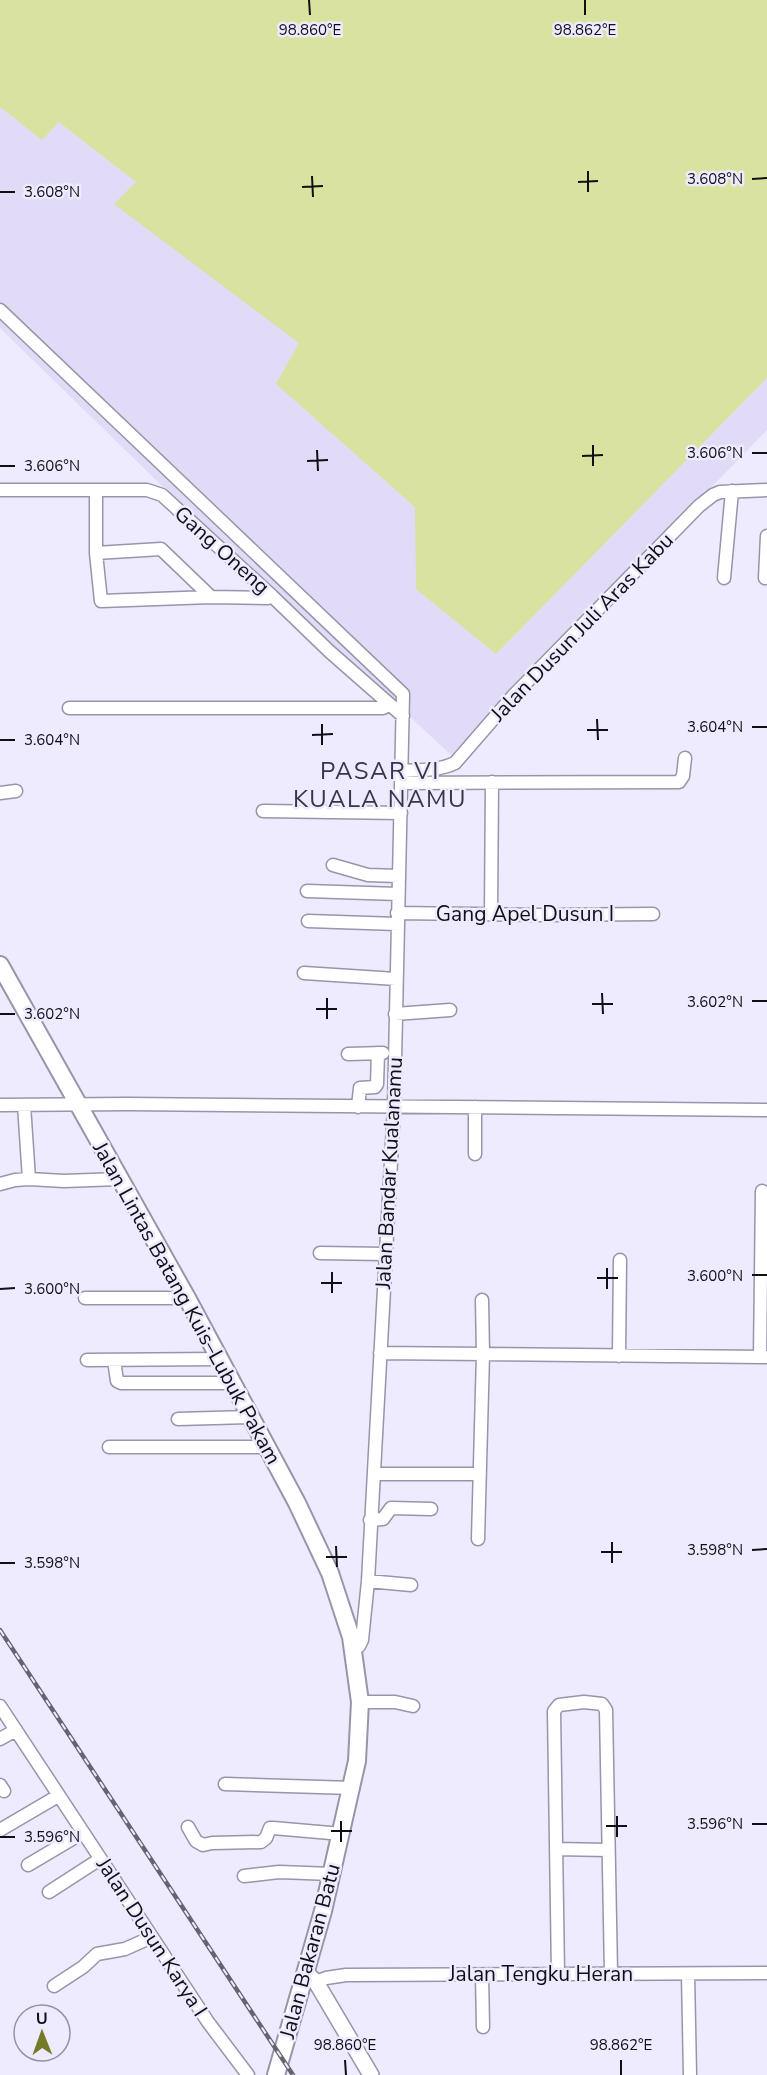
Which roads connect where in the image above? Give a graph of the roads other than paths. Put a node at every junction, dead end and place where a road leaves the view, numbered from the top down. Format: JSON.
{"nodes":[{"id":1,"x":0,"y":310,"type":"edge"},
{"id":2,"x":0,"y":490,"type":"edge"},
{"id":3,"x":96,"y":490,"type":"junction"},
{"id":4,"x":767,"y":490,"type":"edge"},
{"id":5,"x":732,"y":491,"type":"junction"},
{"id":6,"x":767,"y":536,"type":"edge"},
{"id":7,"x":96,"y":553,"type":"junction"},
{"id":8,"x":724,"y":578,"type":"dead end"},
{"id":9,"x":765,"y":578,"type":"dead end"},
{"id":10,"x":272,"y":596,"type":"junction"},
{"id":11,"x":212,"y":597,"type":"junction"},
{"id":12,"x":389,"y":705,"type":"junction"},
{"id":13,"x":69,"y":708,"type":"dead end"},
{"id":14,"x":403,"y":716,"type":"junction"},
{"id":15,"x":685,"y":758,"type":"dead end"},
{"id":16,"x":431,"y":776,"type":"junction"},
{"id":17,"x":401,"y":777,"type":"junction"},
{"id":18,"x":492,"y":782,"type":"junction"},
{"id":19,"x":16,"y":791,"type":"dead end"},
{"id":20,"x":0,"y":793,"type":"edge"},
{"id":21,"x":263,"y":811,"type":"dead end"},
{"id":22,"x":401,"y":813,"type":"junction"},
{"id":23,"x":333,"y":865,"type":"dead end"},
{"id":24,"x":398,"y":876,"type":"junction"},
{"id":25,"x":307,"y":891,"type":"dead end"},
{"id":26,"x":398,"y":894,"type":"junction"},
{"id":27,"x":491,"y":914,"type":"junction"},
{"id":28,"x":653,"y":914,"type":"dead end"},
{"id":29,"x":397,"y":918,"type":"junction"},
{"id":30,"x":308,"y":921,"type":"dead end"},
{"id":31,"x":0,"y":965,"type":"edge"},
{"id":32,"x":304,"y":973,"type":"dead end"},
{"id":33,"x":396,"y":979,"type":"junction"},
{"id":34,"x":450,"y":1010,"type":"dead end"},
{"id":35,"x":395,"y":1014,"type":"junction"},
{"id":36,"x":378,"y":1053,"type":"junction"},
{"id":37,"x":395,"y":1053,"type":"junction"},
{"id":38,"x":348,"y":1054,"type":"dead end"},
{"id":39,"x":377,"y":1072,"type":"junction"},
{"id":40,"x":394,"y":1072,"type":"junction"},
{"id":41,"x":78,"y":1104,"type":"junction"},
{"id":42,"x":0,"y":1105,"type":"edge"},
{"id":43,"x":24,"y":1105,"type":"junction"},
{"id":44,"x":358,"y":1107,"type":"junction"},
{"id":45,"x":394,"y":1107,"type":"junction"},
{"id":46,"x":475,"y":1107,"type":"junction"},
{"id":47,"x":767,"y":1110,"type":"edge"},
{"id":48,"x":475,"y":1154,"type":"dead end"},
{"id":49,"x":30,"y":1179,"type":"junction"},
{"id":50,"x":119,"y":1179,"type":"junction"},
{"id":51,"x":0,"y":1184,"type":"edge"},
{"id":52,"x":762,"y":1191,"type":"dead end"},
{"id":53,"x":320,"y":1253,"type":"dead end"},
{"id":54,"x":384,"y":1254,"type":"junction"},
{"id":55,"x":620,"y":1260,"type":"dead end"},
{"id":56,"x":86,"y":1298,"type":"dead end"},
{"id":57,"x":187,"y":1298,"type":"junction"},
{"id":58,"x":482,"y":1300,"type":"dead end"},
{"id":59,"x":380,"y":1353,"type":"junction"},
{"id":60,"x":483,"y":1354,"type":"junction"},
{"id":61,"x":619,"y":1356,"type":"junction"},
{"id":62,"x":764,"y":1357,"type":"edge"},
{"id":63,"x":220,"y":1359,"type":"junction"},
{"id":64,"x":87,"y":1360,"type":"dead end"},
{"id":65,"x":114,"y":1360,"type":"junction"},
{"id":66,"x":233,"y":1383,"type":"junction"},
{"id":67,"x":249,"y":1417,"type":"junction"},
{"id":68,"x":178,"y":1419,"type":"dead end"},
{"id":69,"x":109,"y":1447,"type":"dead end"},
{"id":70,"x":266,"y":1447,"type":"junction"},
{"id":71,"x":374,"y":1474,"type":"junction"},
{"id":72,"x":480,"y":1474,"type":"junction"},
{"id":73,"x":431,"y":1509,"type":"dead end"},
{"id":74,"x":370,"y":1520,"type":"junction"},
{"id":75,"x":478,"y":1539,"type":"dead end"},
{"id":76,"x":368,"y":1581,"type":"junction"},
{"id":77,"x":411,"y":1585,"type":"dead end"},
{"id":78,"x":354,"y":1649,"type":"junction"},
{"id":79,"x":360,"y":1702,"type":"junction"},
{"id":80,"x":0,"y":1706,"type":"edge"},
{"id":81,"x":413,"y":1706,"type":"dead end"},
{"id":82,"x":16,"y":1730,"type":"junction"},
{"id":83,"x":0,"y":1739,"type":"edge"},
{"id":84,"x":225,"y":1784,"type":"dead end"},
{"id":85,"x":352,"y":1788,"type":"junction"},
{"id":86,"x":58,"y":1796,"type":"junction"},
{"id":87,"x":188,"y":1827,"type":"dead end"},
{"id":88,"x":0,"y":1830,"type":"edge"},
{"id":89,"x":82,"y":1833,"type":"junction"},
{"id":90,"x":342,"y":1834,"type":"junction"},
{"id":91,"x":556,"y":1849,"type":"junction"},
{"id":92,"x":608,"y":1850,"type":"junction"},
{"id":93,"x":100,"y":1859,"type":"junction"},
{"id":94,"x":28,"y":1865,"type":"dead end"},
{"id":95,"x":332,"y":1874,"type":"junction"},
{"id":96,"x":244,"y":1876,"type":"dead end"},
{"id":97,"x":49,"y":1892,"type":"dead end"},
{"id":98,"x":152,"y":1937,"type":"junction"},
{"id":99,"x":611,"y":1973,"type":"junction"},
{"id":100,"x":767,"y":1973,"type":"edge"},
{"id":101,"x":558,"y":1974,"type":"junction"},
{"id":102,"x":688,"y":1974,"type":"junction"},
{"id":103,"x":482,"y":1975,"type":"junction"},
{"id":104,"x":311,"y":1977,"type":"junction"},
{"id":105,"x":54,"y":1986,"type":"dead end"},
{"id":106,"x":483,"y":2027,"type":"dead end"},
{"id":107,"x":248,"y":2075,"type":"edge"},
{"id":108,"x":276,"y":2075,"type":"edge"},
{"id":109,"x":371,"y":2075,"type":"edge"},
{"id":110,"x":690,"y":2075,"type":"edge"}],
"edges":[{"from":1,"to":14,"type":"street","name":"Jalan Bandar Kualanamu"},
{"from":2,"to":3,"type":"street","name":"Gang Oneng"},
{"from":3,"to":7,"type":"street"},
{"from":3,"to":10,"type":"street","name":"Gang Oneng"},
{"from":4,"to":5,"type":"street","name":"Jalan Dusun Juli Aras Kabu"},
{"from":5,"to":8,"type":"street"},
{"from":5,"to":16,"type":"street","name":"Jalan Dusun Juli Aras Kabu"},
{"from":6,"to":9,"type":"street"},
{"from":7,"to":11,"type":"street"},
{"from":7,"to":11,"type":"street"},
{"from":10,"to":11,"type":"street"},
{"from":10,"to":12,"type":"street","name":"Gang Oneng"},
{"from":12,"to":13,"type":"street"},
{"from":12,"to":14,"type":"street","name":"Gang Oneng"},
{"from":14,"to":17,"type":"street","name":"Jalan Bandar Kualanamu"},
{"from":15,"to":18,"type":"street"},
{"from":16,"to":17,"type":"street"},
{"from":16,"to":18,"type":"street"},
{"from":17,"to":22,"type":"street","name":"Jalan Bandar Kualanamu"},
{"from":18,"to":27,"type":"street"},
{"from":19,"to":20,"type":"street"},
{"from":21,"to":22,"type":"street"},
{"from":22,"to":24,"type":"street","name":"Jalan Bandar Kualanamu"},
{"from":23,"to":24,"type":"street"},
{"from":24,"to":26,"type":"street","name":"Jalan Bandar Kualanamu"},
{"from":25,"to":26,"type":"street"},
{"from":26,"to":29,"type":"street","name":"Jalan Bandar Kualanamu"},
{"from":27,"to":28,"type":"street","name":"Gang Apel Dusun I"},
{"from":27,"to":29,"type":"street","name":"Gang Apel Dusun I"},
{"from":29,"to":30,"type":"street","name":"Gang Apel Dusun I"},
{"from":29,"to":33,"type":"street","name":"Jalan Bandar Kualanamu"},
{"from":31,"to":41,"type":"highway","name":"Jalan Lintas Batang Kuis–Lubuk Pakam"},
{"from":32,"to":33,"type":"street"},
{"from":33,"to":35,"type":"street","name":"Jalan Bandar Kualanamu"},
{"from":34,"to":35,"type":"street"},
{"from":35,"to":37,"type":"street","name":"Jalan Bandar Kualanamu"},
{"from":36,"to":37,"type":"street"},
{"from":36,"to":38,"type":"street"},
{"from":36,"to":39,"type":"street"},
{"from":37,"to":40,"type":"street","name":"Jalan Bandar Kualanamu"},
{"from":39,"to":40,"type":"street"},
{"from":39,"to":44,"type":"street"},
{"from":40,"to":45,"type":"street","name":"Jalan Bandar Kualanamu"},
{"from":41,"to":43,"type":"street"},
{"from":41,"to":44,"type":"street"},
{"from":41,"to":50,"type":"highway","name":"Jalan Lintas Batang Kuis–Lubuk Pakam"},
{"from":42,"to":43,"type":"street"},
{"from":43,"to":49,"type":"street"},
{"from":44,"to":45,"type":"street"},
{"from":45,"to":46,"type":"street"},
{"from":45,"to":54,"type":"street","name":"Jalan Bandar Kualanamu"},
{"from":46,"to":47,"type":"street"},
{"from":46,"to":48,"type":"street"},
{"from":49,"to":50,"type":"street"},
{"from":49,"to":51,"type":"street"},
{"from":50,"to":57,"type":"highway","name":"Jalan Lintas Batang Kuis–Lubuk Pakam"},
{"from":52,"to":62,"type":"street"},
{"from":53,"to":54,"type":"street"},
{"from":54,"to":59,"type":"street","name":"Jalan Bandar Kualanamu"},
{"from":55,"to":61,"type":"street"},
{"from":56,"to":57,"type":"street"},
{"from":57,"to":63,"type":"highway","name":"Jalan Lintas Batang Kuis–Lubuk Pakam"},
{"from":58,"to":60,"type":"street"},
{"from":59,"to":60,"type":"street"},
{"from":59,"to":71,"type":"street","name":"Jalan Bandar Kualanamu"},
{"from":60,"to":61,"type":"street"},
{"from":60,"to":72,"type":"street"},
{"from":61,"to":62,"type":"street"},
{"from":63,"to":65,"type":"street"},
{"from":63,"to":66,"type":"highway","name":"Jalan Lintas Batang Kuis–Lubuk Pakam"},
{"from":64,"to":65,"type":"street"},
{"from":65,"to":66,"type":"street"},
{"from":66,"to":67,"type":"highway","name":"Jalan Lintas Batang Kuis–Lubuk Pakam"},
{"from":67,"to":68,"type":"street"},
{"from":67,"to":70,"type":"highway","name":"Jalan Lintas Batang Kuis–Lubuk Pakam"},
{"from":69,"to":70,"type":"street"},
{"from":70,"to":78,"type":"highway","name":"Jalan Lintas Batang Kuis–Lubuk Pakam"},
{"from":71,"to":72,"type":"street"},
{"from":71,"to":74,"type":"street","name":"Jalan Bandar Kualanamu"},
{"from":72,"to":75,"type":"street"},
{"from":73,"to":74,"type":"street"},
{"from":74,"to":76,"type":"street","name":"Jalan Bandar Kualanamu"},
{"from":76,"to":77,"type":"street"},
{"from":76,"to":78,"type":"street","name":"Jalan Bandar Kualanamu"},
{"from":78,"to":79,"type":"highway","name":"Jalan Bakaran Batu"},
{"from":79,"to":81,"type":"street"},
{"from":79,"to":85,"type":"highway","name":"Jalan Bakaran Batu"},
{"from":80,"to":82,"type":"street","name":"Jalan Dusun Karya I"},
{"from":82,"to":83,"type":"street"},
{"from":82,"to":86,"type":"street","name":"Jalan Dusun Karya I"},
{"from":84,"to":85,"type":"street"},
{"from":85,"to":90,"type":"highway","name":"Jalan Bakaran Batu"},
{"from":86,"to":88,"type":"street"},
{"from":86,"to":89,"type":"street","name":"Jalan Dusun Karya I"},
{"from":87,"to":90,"type":"street"},
{"from":89,"to":93,"type":"street","name":"Jalan Dusun Karya I"},
{"from":89,"to":94,"type":"street"},
{"from":90,"to":95,"type":"highway","name":"Jalan Bakaran Batu"},
{"from":91,"to":92,"type":"street"},
{"from":91,"to":92,"type":"street"},
{"from":91,"to":101,"type":"street"},
{"from":92,"to":99,"type":"street"},
{"from":93,"to":97,"type":"street"},
{"from":93,"to":98,"type":"street","name":"Jalan Dusun Karya I"},
{"from":95,"to":96,"type":"street"},
{"from":95,"to":104,"type":"highway","name":"Jalan Bakaran Batu"},
{"from":98,"to":105,"type":"street"},
{"from":98,"to":107,"type":"street","name":"Jalan Dusun Karya I"},
{"from":99,"to":101,"type":"street","name":"Jalan Tengku Heran"},
{"from":99,"to":102,"type":"street","name":"Jalan Tengku Heran"},
{"from":100,"to":102,"type":"street","name":"Jalan Tengku Heran"},
{"from":101,"to":103,"type":"street","name":"Jalan Tengku Heran"},
{"from":102,"to":110,"type":"street"},
{"from":103,"to":104,"type":"street","name":"Jalan Tengku Heran"},
{"from":103,"to":106,"type":"street"},
{"from":104,"to":108,"type":"highway","name":"Jalan Bakaran Batu"},
{"from":104,"to":109,"type":"main road"}]}
